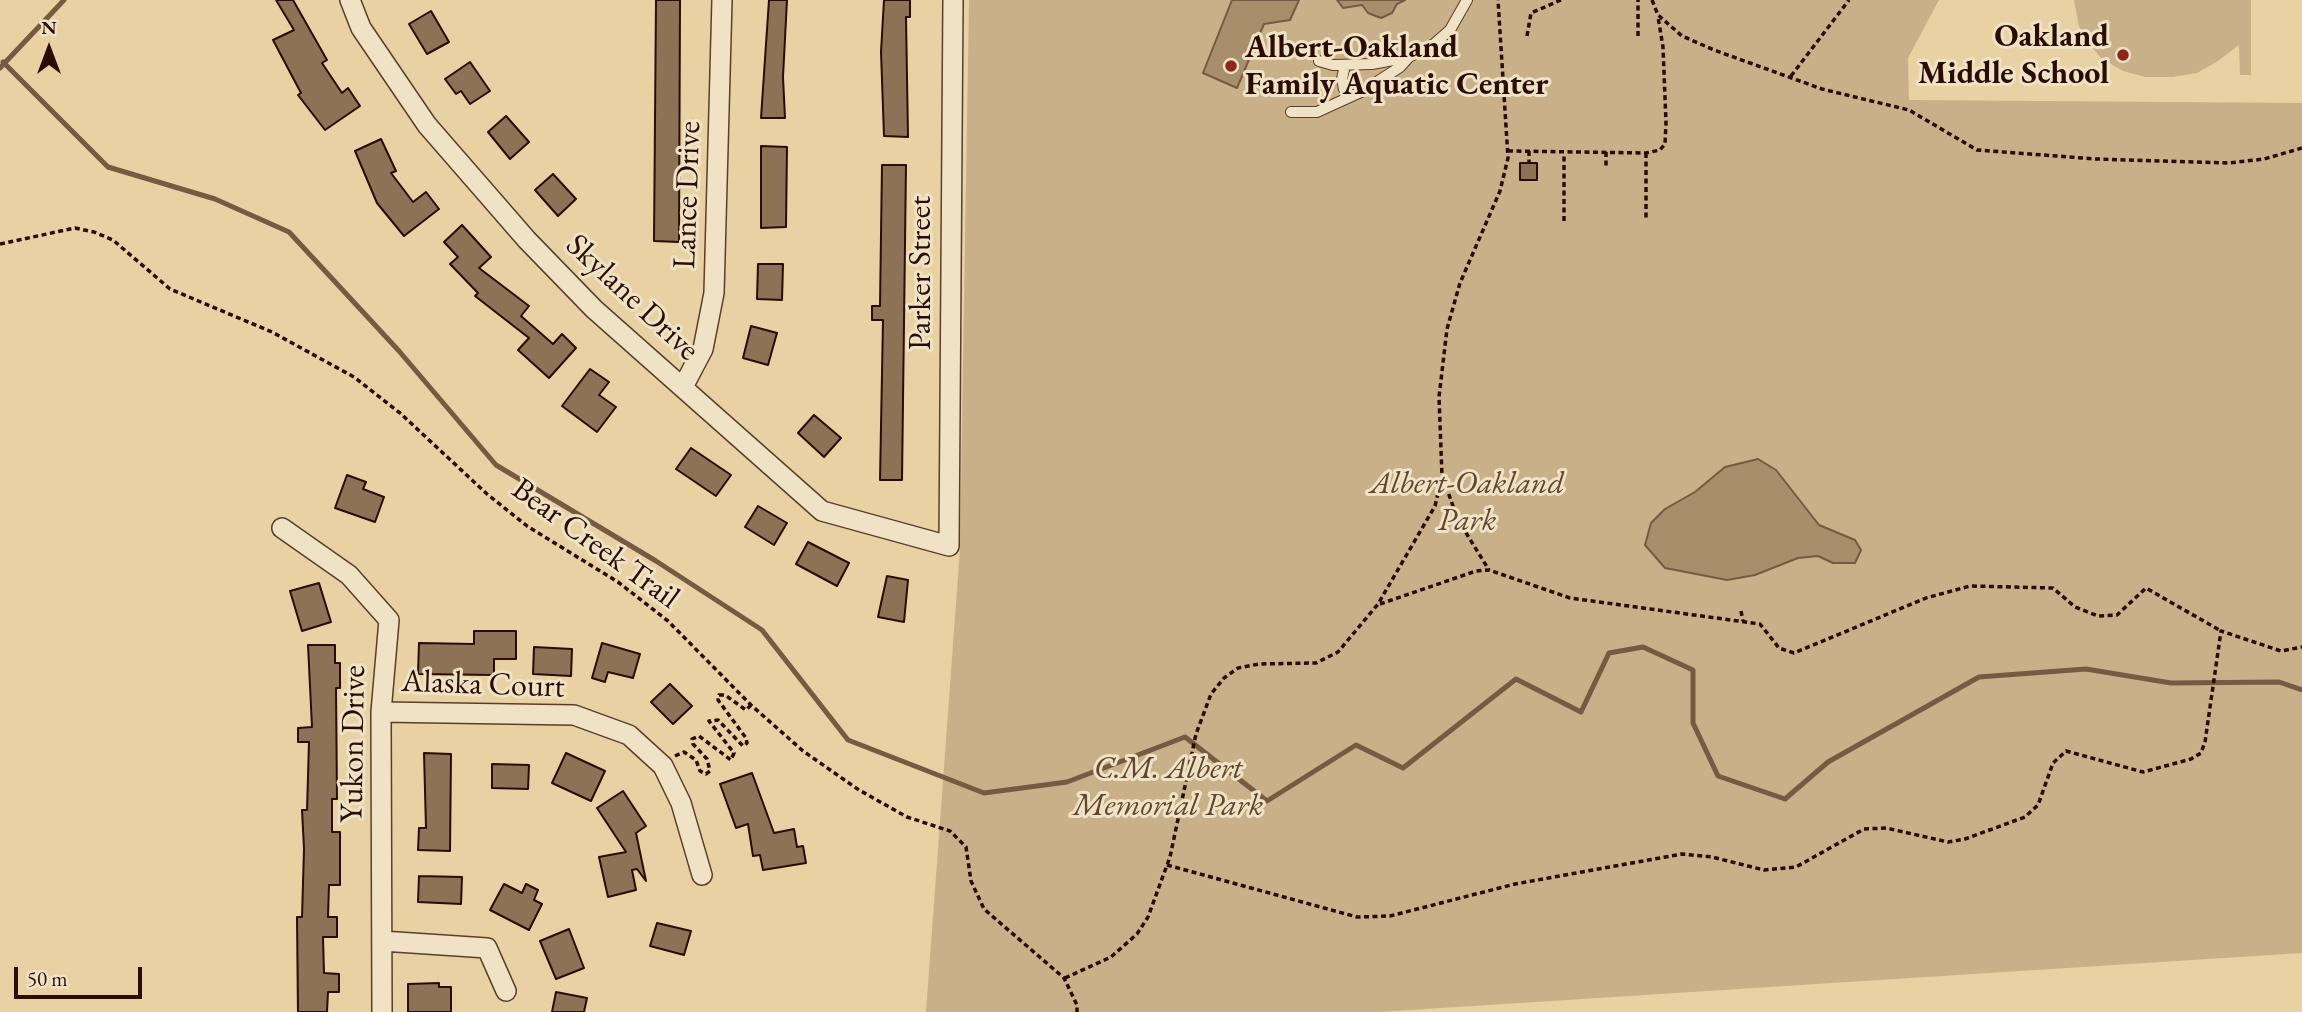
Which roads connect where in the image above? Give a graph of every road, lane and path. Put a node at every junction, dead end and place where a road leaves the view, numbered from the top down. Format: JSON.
{"nodes":[{"id":1,"x":350,"y":0,"type":"edge"},
{"id":2,"x":722,"y":0,"type":"edge"},
{"id":3,"x":953,"y":0,"type":"edge"},
{"id":4,"x":1467,"y":0,"type":"edge"},
{"id":5,"x":1498,"y":0,"type":"edge"},
{"id":6,"x":1561,"y":0,"type":"edge"},
{"id":7,"x":1638,"y":0,"type":"edge"},
{"id":8,"x":1652,"y":0,"type":"edge"},
{"id":9,"x":1849,"y":0,"type":"edge"},
{"id":10,"x":1658,"y":15,"type":"junction"},
{"id":11,"x":1527,"y":36,"type":"dead end"},
{"id":12,"x":1638,"y":36,"type":"dead end"},
{"id":13,"x":1813,"y":50,"type":"junction"},
{"id":14,"x":1817,"y":54,"type":"dead end"},
{"id":15,"x":1409,"y":57,"type":"junction"},
{"id":16,"x":1319,"y":61,"type":"dead end"},
{"id":17,"x":1345,"y":65,"type":"junction"},
{"id":18,"x":1791,"y":77,"type":"junction"},
{"id":19,"x":1352,"y":96,"type":"junction"},
{"id":20,"x":1291,"y":112,"type":"dead end"},
{"id":21,"x":2302,"y":148,"type":"edge"},
{"id":22,"x":1508,"y":151,"type":"junction"},
{"id":23,"x":1528,"y":151,"type":"junction"},
{"id":24,"x":1564,"y":152,"type":"junction"},
{"id":25,"x":1606,"y":152,"type":"junction"},
{"id":26,"x":1646,"y":153,"type":"junction"},
{"id":27,"x":1529,"y":163,"type":"dead end"},
{"id":28,"x":1606,"y":167,"type":"dead end"},
{"id":29,"x":1646,"y":219,"type":"dead end"},
{"id":30,"x":1564,"y":221,"type":"dead end"},
{"id":31,"x":0,"y":244,"type":"edge"},
{"id":32,"x":683,"y":387,"type":"junction"},
{"id":33,"x":1443,"y":476,"type":"junction"},
{"id":34,"x":282,"y":528,"type":"dead end"},
{"id":35,"x":949,"y":546,"type":"joint"},
{"id":36,"x":1489,"y":570,"type":"junction"},
{"id":37,"x":1378,"y":604,"type":"junction"},
{"id":38,"x":1741,"y":611,"type":"dead end"},
{"id":39,"x":1743,"y":621,"type":"junction"},
{"id":40,"x":2221,"y":631,"type":"junction"},
{"id":41,"x":2302,"y":647,"type":"edge"},
{"id":42,"x":751,"y":705,"type":"junction"},
{"id":43,"x":381,"y":712,"type":"junction"},
{"id":44,"x":663,"y":766,"type":"junction"},
{"id":45,"x":1167,"y":865,"type":"junction"},
{"id":46,"x":702,"y":875,"type":"dead end"},
{"id":47,"x":382,"y":941,"type":"junction"},
{"id":48,"x":1064,"y":978,"type":"junction"},
{"id":49,"x":506,"y":991,"type":"dead end"},
{"id":50,"x":382,"y":1012,"type":"edge"},
{"id":51,"x":1077,"y":1012,"type":"edge"}],
"edges":[{"from":1,"to":32,"type":"street","name":"Skylane Drive"},
{"from":2,"to":32,"type":"street","name":"Lance Drive"},
{"from":3,"to":35,"type":"street","name":"Parker Street"},
{"from":4,"to":15,"type":"lane"},
{"from":5,"to":22,"type":"path"},
{"from":6,"to":11,"type":"path"},
{"from":7,"to":12,"type":"path"},
{"from":8,"to":10,"type":"path"},
{"from":9,"to":13,"type":"path"},
{"from":10,"to":18,"type":"path"},
{"from":10,"to":26,"type":"path"},
{"from":13,"to":14,"type":"path"},
{"from":13,"to":18,"type":"path"},
{"from":15,"to":17,"type":"lane"},
{"from":15,"to":19,"type":"lane"},
{"from":16,"to":17,"type":"lane"},
{"from":17,"to":19,"type":"lane"},
{"from":18,"to":21,"type":"path"},
{"from":19,"to":20,"type":"lane"},
{"from":22,"to":23,"type":"path"},
{"from":22,"to":33,"type":"path"},
{"from":23,"to":24,"type":"path"},
{"from":23,"to":27,"type":"path"},
{"from":24,"to":25,"type":"path"},
{"from":24,"to":30,"type":"path"},
{"from":25,"to":26,"type":"path"},
{"from":25,"to":28,"type":"path"},
{"from":26,"to":29,"type":"path"},
{"from":31,"to":42,"type":"path","name":"Bear Creek Trail"},
{"from":32,"to":35,"type":"street","name":"Skylane Drive"},
{"from":33,"to":36,"type":"path"},
{"from":33,"to":37,"type":"path"},
{"from":34,"to":43,"type":"street","name":"Yukon Drive"},
{"from":36,"to":37,"type":"path"},
{"from":36,"to":39,"type":"path"},
{"from":37,"to":45,"type":"path"},
{"from":38,"to":39,"type":"path"},
{"from":39,"to":40,"type":"path"},
{"from":40,"to":41,"type":"path"},
{"from":40,"to":45,"type":"path"},
{"from":42,"to":44,"type":"path"},
{"from":42,"to":48,"type":"path","name":"Bear Creek Trail"},
{"from":43,"to":44,"type":"street","name":"Alaska Court"},
{"from":43,"to":47,"type":"street","name":"Yukon Drive"},
{"from":44,"to":46,"type":"street","name":"Alaska Court"},
{"from":45,"to":48,"type":"path"},
{"from":47,"to":49,"type":"street"},
{"from":47,"to":50,"type":"street","name":"Yukon Drive"},
{"from":48,"to":51,"type":"path","name":"Bear Creek Trail"}]}
